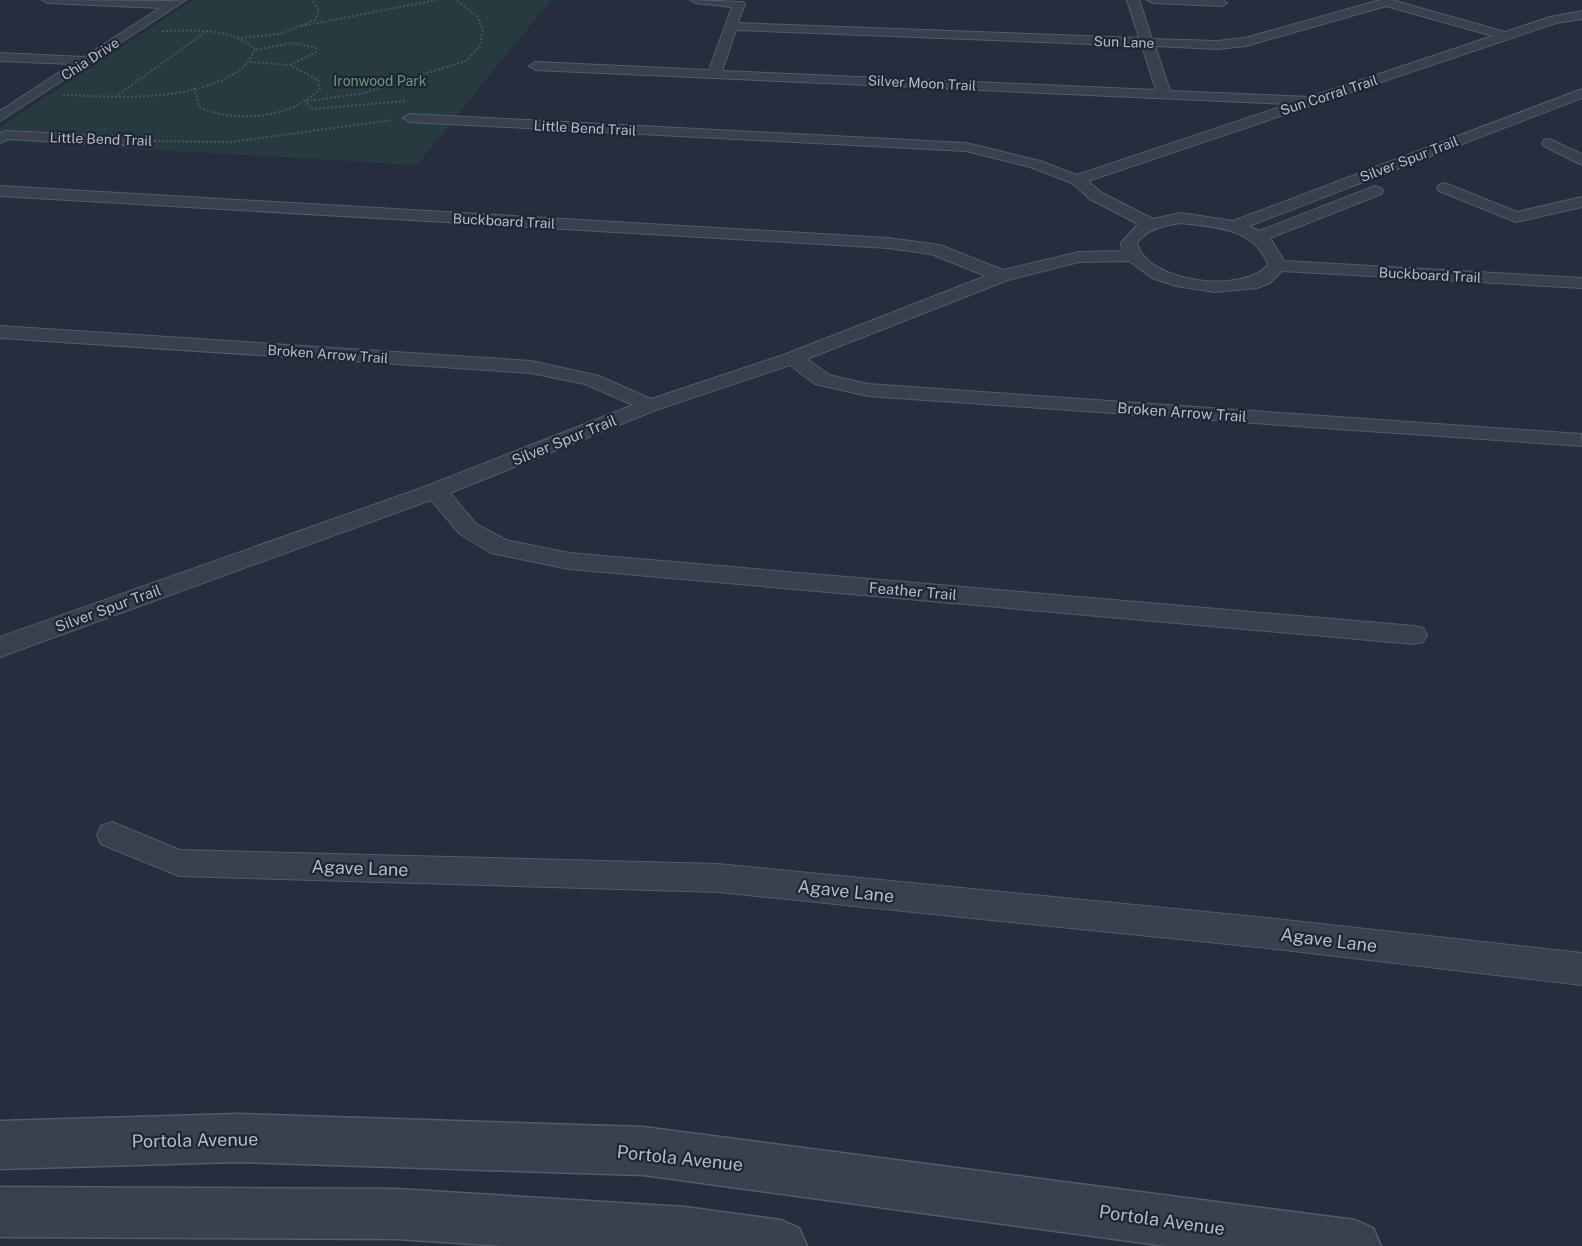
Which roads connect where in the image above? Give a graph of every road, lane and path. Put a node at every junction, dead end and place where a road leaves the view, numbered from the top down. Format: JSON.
{"nodes":[{"id":1,"x":48,"y":0,"type":"edge"},
{"id":2,"x":312,"y":0,"type":"edge"},
{"id":3,"x":437,"y":0,"type":"edge"},
{"id":4,"x":456,"y":0,"type":"edge"},
{"id":5,"x":696,"y":0,"type":"edge"},
{"id":6,"x":1133,"y":0,"type":"edge"},
{"id":7,"x":1153,"y":0,"type":"edge"},
{"id":8,"x":176,"y":3,"type":"edge"},
{"id":9,"x":1221,"y":3,"type":"dead end"},
{"id":10,"x":1582,"y":15,"type":"edge"},
{"id":11,"x":301,"y":26,"type":"junction"},
{"id":12,"x":733,"y":27,"type":"junction"},
{"id":13,"x":159,"y":31,"type":"dead end"},
{"id":14,"x":205,"y":33,"type":"junction"},
{"id":15,"x":1505,"y":36,"type":"junction"},
{"id":16,"x":237,"y":38,"type":"junction"},
{"id":17,"x":1148,"y":43,"type":"junction"},
{"id":18,"x":255,"y":50,"type":"junction"},
{"id":19,"x":0,"y":57,"type":"edge"},
{"id":20,"x":87,"y":61,"type":"junction"},
{"id":21,"x":249,"y":62,"type":"junction"},
{"id":22,"x":290,"y":64,"type":"junction"},
{"id":23,"x":535,"y":66,"type":"dead end"},
{"id":24,"x":714,"y":74,"type":"junction"},
{"id":25,"x":194,"y":88,"type":"junction"},
{"id":26,"x":1582,"y":93,"type":"edge"},
{"id":27,"x":1164,"y":94,"type":"junction"},
{"id":28,"x":55,"y":95,"type":"dead end"},
{"id":29,"x":115,"y":98,"type":"junction"},
{"id":30,"x":306,"y":101,"type":"junction"},
{"id":31,"x":1308,"y":101,"type":"junction"},
{"id":32,"x":1582,"y":109,"type":"edge"},
{"id":33,"x":0,"y":117,"type":"edge"},
{"id":34,"x":410,"y":118,"type":"junction"},
{"id":35,"x":1515,"y":118,"type":"junction"},
{"id":36,"x":1538,"y":126,"type":"junction"},
{"id":37,"x":1490,"y":128,"type":"junction"},
{"id":38,"x":3,"y":137,"type":"edge"},
{"id":39,"x":128,"y":141,"type":"joint"},
{"id":40,"x":1549,"y":143,"type":"dead end"},
{"id":41,"x":1582,"y":160,"type":"edge"},
{"id":42,"x":1077,"y":180,"type":"junction"},
{"id":43,"x":1392,"y":184,"type":"dead end"},
{"id":44,"x":1445,"y":188,"type":"dead end"},
{"id":45,"x":0,"y":191,"type":"edge"},
{"id":46,"x":1582,"y":202,"type":"edge"},
{"id":47,"x":1149,"y":223,"type":"junction"},
{"id":48,"x":1235,"y":226,"type":"junction"},
{"id":49,"x":1258,"y":237,"type":"junction"},
{"id":50,"x":1133,"y":256,"type":"junction"},
{"id":51,"x":1277,"y":266,"type":"junction"},
{"id":52,"x":1002,"y":276,"type":"junction"},
{"id":53,"x":1582,"y":283,"type":"edge"},
{"id":54,"x":0,"y":332,"type":"edge"},
{"id":55,"x":793,"y":357,"type":"junction"},
{"id":56,"x":649,"y":406,"type":"junction"},
{"id":57,"x":1581,"y":440,"type":"edge"},
{"id":58,"x":435,"y":491,"type":"junction"},
{"id":59,"x":1414,"y":635,"type":"dead end"},
{"id":60,"x":0,"y":647,"type":"edge"},
{"id":61,"x":112,"y":835,"type":"dead end"},
{"id":62,"x":1582,"y":969,"type":"edge"},
{"id":63,"x":0,"y":1145,"type":"edge"},
{"id":64,"x":0,"y":1212,"type":"edge"},
{"id":65,"x":781,"y":1246,"type":"edge"},
{"id":66,"x":1355,"y":1246,"type":"edge"}],
"edges":[{"from":1,"to":8,"type":"street"},
{"from":2,"to":11,"type":"path"},
{"from":3,"to":11,"type":"path"},
{"from":4,"to":30,"type":"path"},
{"from":5,"to":12,"type":"street"},
{"from":6,"to":17,"type":"street"},
{"from":7,"to":9,"type":"street"},
{"from":8,"to":20,"type":"street","name":"Chia Drive"},
{"from":10,"to":15,"type":"street","name":"Sun Corral Trail"},
{"from":11,"to":16,"type":"path"},
{"from":12,"to":17,"type":"street","name":"Sun Lane"},
{"from":12,"to":24,"type":"street"},
{"from":13,"to":14,"type":"path"},
{"from":14,"to":16,"type":"path"},
{"from":14,"to":29,"type":"path"},
{"from":15,"to":17,"type":"street","name":"Sun Lane"},
{"from":15,"to":31,"type":"street","name":"Sun Corral Trail"},
{"from":16,"to":18,"type":"path"},
{"from":17,"to":27,"type":"street"},
{"from":18,"to":21,"type":"path"},
{"from":18,"to":22,"type":"path"},
{"from":19,"to":20,"type":"street"},
{"from":20,"to":33,"type":"street","name":"Chia Drive"},
{"from":21,"to":22,"type":"path"},
{"from":21,"to":25,"type":"path"},
{"from":22,"to":30,"type":"path"},
{"from":23,"to":24,"type":"street","name":"Silver Moon Trail"},
{"from":24,"to":27,"type":"street","name":"Silver Moon Trail"},
{"from":25,"to":29,"type":"path"},
{"from":25,"to":30,"type":"path"},
{"from":26,"to":35,"type":"street","name":"Silver Spur Trail"},
{"from":27,"to":31,"type":"street","name":"Silver Moon Trail"},
{"from":28,"to":29,"type":"path"},
{"from":30,"to":34,"type":"path"},
{"from":31,"to":42,"type":"street","name":"Sun Corral Trail"},
{"from":32,"to":36,"type":"street"},
{"from":34,"to":39,"type":"path","name":"Little Bend Trail"},
{"from":34,"to":42,"type":"street","name":"Little Bend Trail"},
{"from":35,"to":36,"type":"street"},
{"from":35,"to":37,"type":"street","name":"Silver Spur Trail"},
{"from":36,"to":37,"type":"street"},
{"from":37,"to":48,"type":"street","name":"Silver Spur Trail"},
{"from":38,"to":39,"type":"street","name":"Little Bend Trail"},
{"from":40,"to":41,"type":"street"},
{"from":42,"to":47,"type":"street","name":"Little Bend Trail"},
{"from":43,"to":49,"type":"street","name":"Silver Spur Trail"},
{"from":44,"to":46,"type":"street"},
{"from":45,"to":52,"type":"street","name":"Buckboard Trail"},
{"from":47,"to":48,"type":"street"},
{"from":47,"to":50,"type":"street"},
{"from":48,"to":49,"type":"street"},
{"from":49,"to":51,"type":"street"},
{"from":50,"to":51,"type":"street"},
{"from":50,"to":52,"type":"street","name":"Silver Spur Trail"},
{"from":51,"to":53,"type":"street","name":"Buckboard Trail"},
{"from":52,"to":55,"type":"street","name":"Silver Spur Trail"},
{"from":54,"to":56,"type":"street","name":"Broken Arrow Trail"},
{"from":55,"to":56,"type":"street","name":"Silver Spur Trail"},
{"from":55,"to":57,"type":"street","name":"Broken Arrow Trail"},
{"from":56,"to":58,"type":"street","name":"Silver Spur Trail"},
{"from":58,"to":59,"type":"street","name":"Feather Trail"},
{"from":58,"to":60,"type":"street","name":"Silver Spur Trail"},
{"from":61,"to":62,"type":"street","name":"Agave Lane"},
{"from":63,"to":66,"type":"street","name":"Portola Avenue"},
{"from":64,"to":65,"type":"street"}]}
